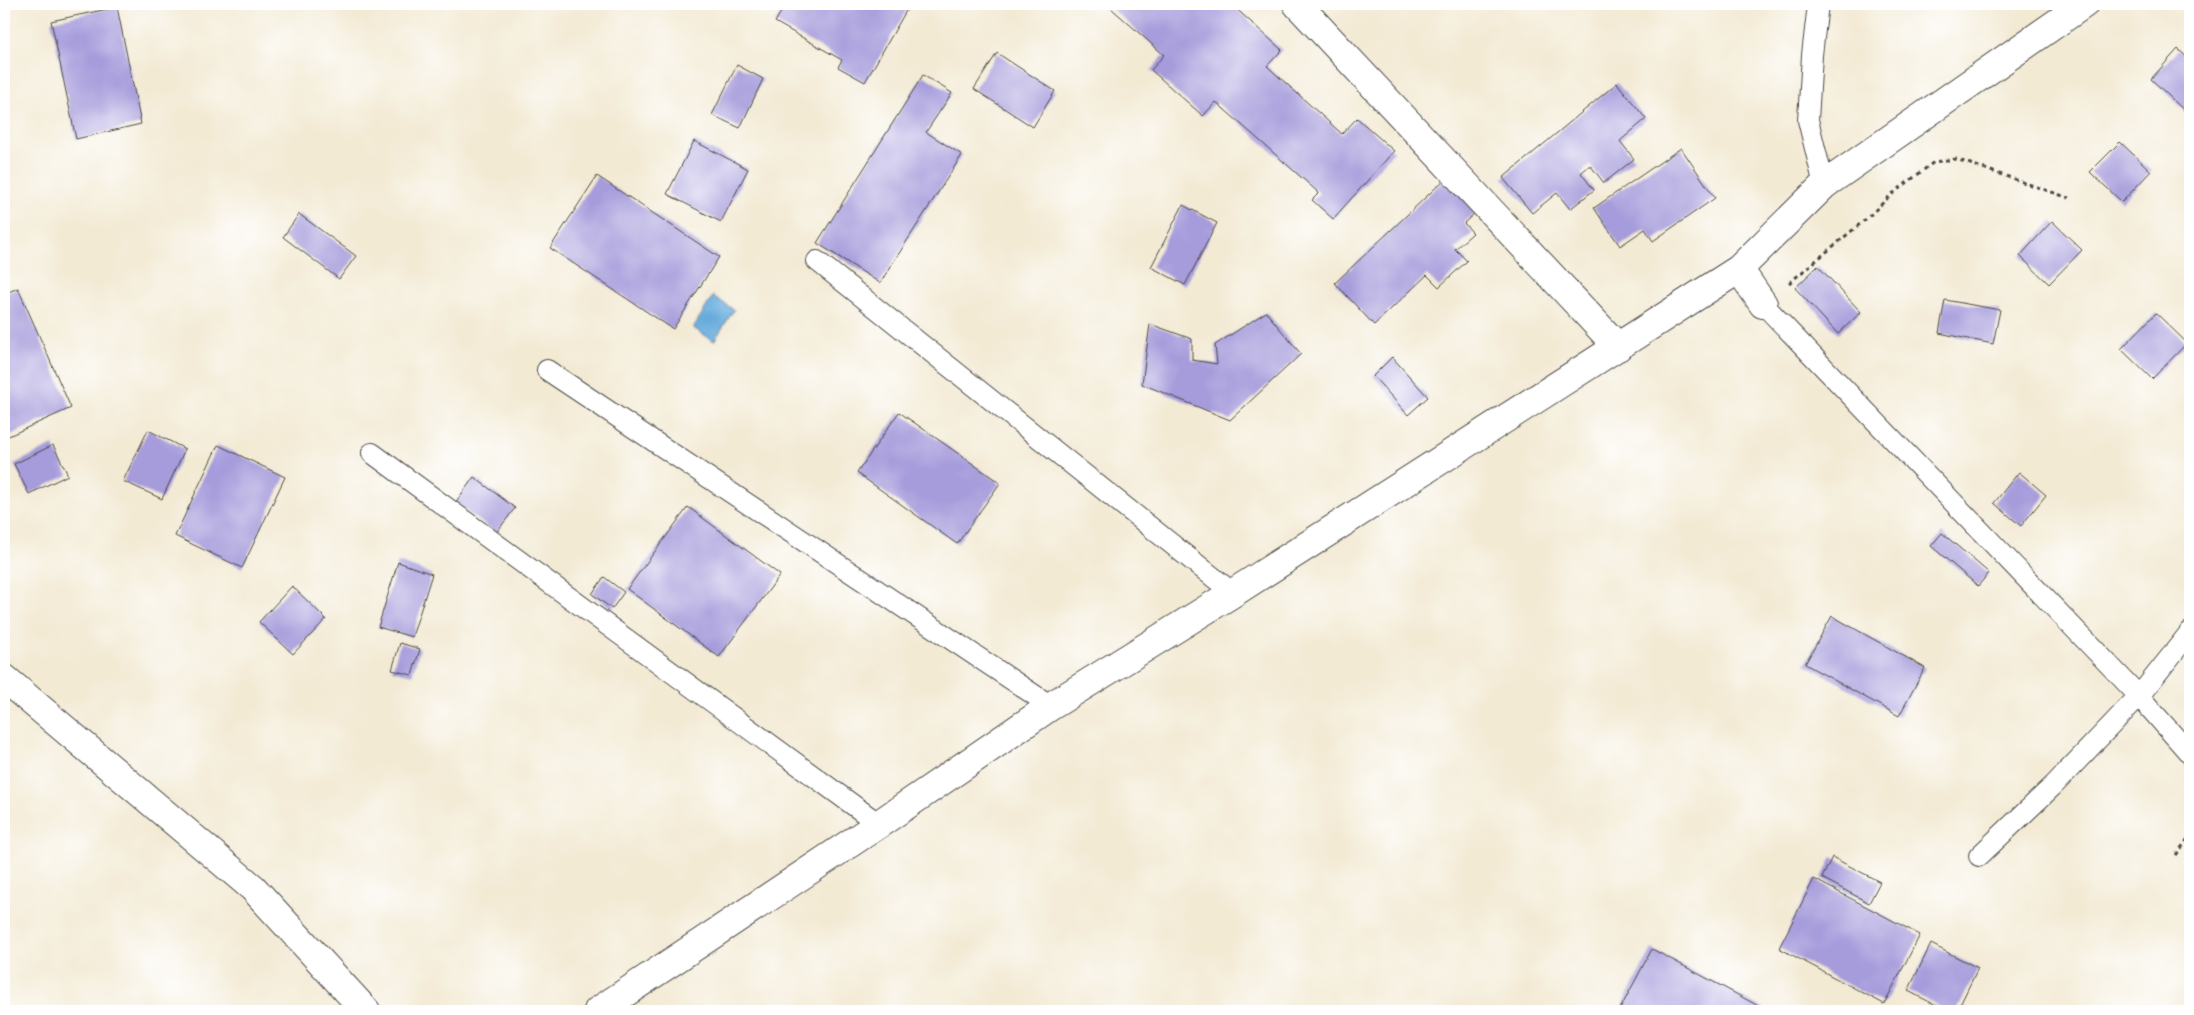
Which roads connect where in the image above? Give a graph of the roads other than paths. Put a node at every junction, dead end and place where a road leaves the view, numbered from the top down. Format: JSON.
{"nodes":[{"id":1,"x":1297,"y":4,"type":"edge"},
{"id":2,"x":1818,"y":4,"type":"edge"},
{"id":3,"x":2084,"y":4,"type":"edge"},
{"id":4,"x":1824,"y":185,"type":"junction"},
{"id":5,"x":817,"y":261,"type":"dead end"},
{"id":6,"x":1740,"y":269,"type":"junction"},
{"id":7,"x":1763,"y":304,"type":"joint"},
{"id":8,"x":1618,"y":347,"type":"junction"},
{"id":9,"x":548,"y":370,"type":"dead end"},
{"id":10,"x":372,"y":453,"type":"dead end"},
{"id":11,"x":1233,"y":593,"type":"junction"},
{"id":12,"x":2190,"y":632,"type":"edge"},
{"id":13,"x":4,"y":678,"type":"edge"},
{"id":14,"x":2139,"y":696,"type":"junction"},
{"id":15,"x":1051,"y":706,"type":"junction"},
{"id":16,"x":2190,"y":754,"type":"edge"},
{"id":17,"x":879,"y":824,"type":"junction"},
{"id":18,"x":1979,"y":856,"type":"dead end"},
{"id":19,"x":366,"y":1011,"type":"edge"},
{"id":20,"x":598,"y":1011,"type":"edge"}],
"edges":[{"from":1,"to":8,"type":"street"},
{"from":2,"to":4,"type":"lane"},
{"from":3,"to":4,"type":"street"},
{"from":4,"to":6,"type":"street"},
{"from":5,"to":11,"type":"lane"},
{"from":6,"to":7,"type":"street"},
{"from":6,"to":8,"type":"street"},
{"from":7,"to":14,"type":"lane"},
{"from":8,"to":11,"type":"street"},
{"from":9,"to":15,"type":"lane"},
{"from":10,"to":17,"type":"lane"},
{"from":11,"to":15,"type":"street"},
{"from":12,"to":14,"type":"lane"},
{"from":13,"to":19,"type":"street"},
{"from":14,"to":16,"type":"lane"},
{"from":14,"to":18,"type":"lane"},
{"from":15,"to":17,"type":"street"},
{"from":17,"to":20,"type":"street"}]}
